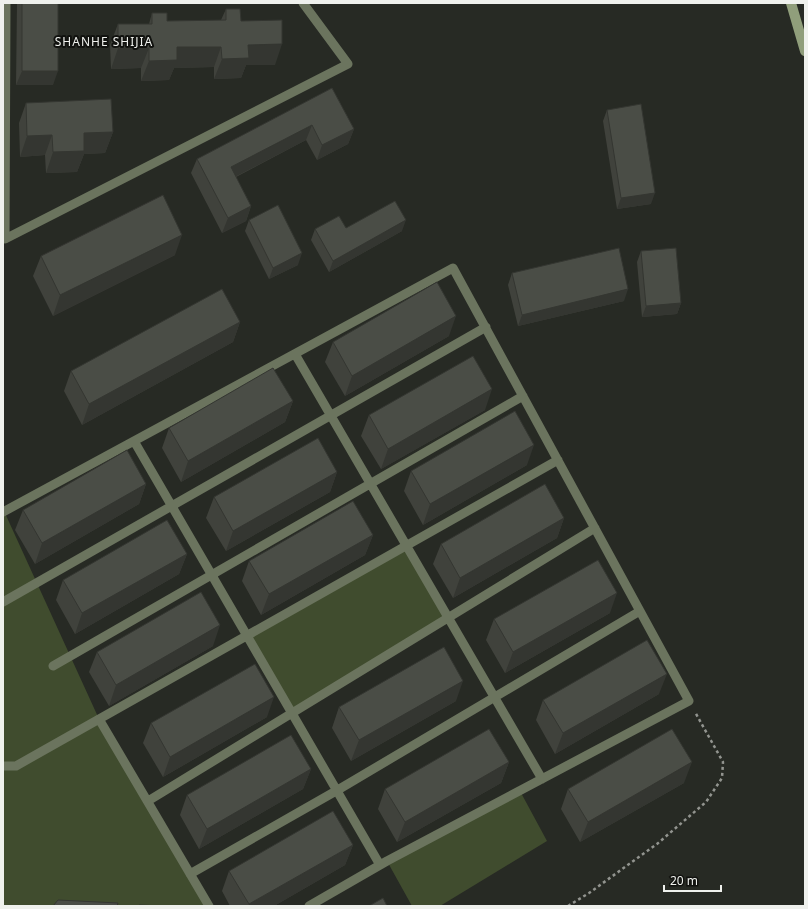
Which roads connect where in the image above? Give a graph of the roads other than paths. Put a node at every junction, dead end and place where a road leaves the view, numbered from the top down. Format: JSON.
{"nodes":[{"id":1,"x":6,"y":3,"type":"edge"},
{"id":2,"x":303,"y":3,"type":"edge"},
{"id":3,"x":789,"y":4,"type":"edge"},
{"id":4,"x":805,"y":51,"type":"edge"},
{"id":5,"x":486,"y":328,"type":"junction"},
{"id":6,"x":295,"y":354,"type":"junction"},
{"id":7,"x":523,"y":396,"type":"junction"},
{"id":8,"x":331,"y":416,"type":"junction"},
{"id":9,"x":134,"y":441,"type":"junction"},
{"id":10,"x":558,"y":460,"type":"junction"},
{"id":11,"x":370,"y":484,"type":"junction"},
{"id":12,"x":172,"y":506,"type":"junction"},
{"id":13,"x":3,"y":512,"type":"edge"},
{"id":14,"x":595,"y":528,"type":"junction"},
{"id":15,"x":406,"y":546,"type":"junction"},
{"id":16,"x":212,"y":575,"type":"junction"},
{"id":17,"x":3,"y":602,"type":"edge"},
{"id":18,"x":640,"y":611,"type":"junction"},
{"id":19,"x":448,"y":618,"type":"junction"},
{"id":20,"x":247,"y":635,"type":"junction"},
{"id":21,"x":53,"y":666,"type":"dead end"},
{"id":22,"x":494,"y":697,"type":"junction"},
{"id":23,"x":292,"y":714,"type":"junction"},
{"id":24,"x":99,"y":719,"type":"junction"},
{"id":25,"x":3,"y":766,"type":"edge"},
{"id":26,"x":542,"y":779,"type":"junction"},
{"id":27,"x":336,"y":791,"type":"junction"},
{"id":28,"x":148,"y":802,"type":"junction"},
{"id":29,"x":380,"y":866,"type":"junction"},
{"id":30,"x":190,"y":874,"type":"junction"},
{"id":31,"x":209,"y":906,"type":"edge"},
{"id":32,"x":309,"y":906,"type":"edge"}],
"edges":[{"from":1,"to":2,"type":"lane"},
{"from":3,"to":4,"type":"street"},
{"from":5,"to":6,"type":"lane"},
{"from":5,"to":7,"type":"lane"},
{"from":5,"to":8,"type":"lane"},
{"from":6,"to":8,"type":"lane"},
{"from":6,"to":9,"type":"lane"},
{"from":7,"to":10,"type":"lane"},
{"from":7,"to":11,"type":"lane"},
{"from":8,"to":11,"type":"lane"},
{"from":8,"to":12,"type":"lane"},
{"from":9,"to":12,"type":"lane"},
{"from":9,"to":13,"type":"lane"},
{"from":10,"to":14,"type":"lane"},
{"from":10,"to":15,"type":"lane"},
{"from":11,"to":15,"type":"lane"},
{"from":11,"to":16,"type":"lane"},
{"from":12,"to":16,"type":"lane"},
{"from":12,"to":17,"type":"lane"},
{"from":14,"to":18,"type":"lane"},
{"from":14,"to":19,"type":"lane"},
{"from":15,"to":19,"type":"lane"},
{"from":15,"to":20,"type":"lane"},
{"from":16,"to":20,"type":"lane"},
{"from":16,"to":21,"type":"lane"},
{"from":18,"to":22,"type":"lane"},
{"from":18,"to":26,"type":"lane"},
{"from":19,"to":22,"type":"lane"},
{"from":19,"to":23,"type":"lane"},
{"from":20,"to":23,"type":"lane"},
{"from":20,"to":24,"type":"lane"},
{"from":22,"to":26,"type":"lane"},
{"from":22,"to":27,"type":"lane"},
{"from":23,"to":27,"type":"lane"},
{"from":23,"to":28,"type":"lane"},
{"from":24,"to":25,"type":"lane"},
{"from":24,"to":28,"type":"lane"},
{"from":26,"to":29,"type":"lane"},
{"from":27,"to":29,"type":"lane"},
{"from":27,"to":30,"type":"lane"},
{"from":28,"to":30,"type":"lane"},
{"from":29,"to":32,"type":"lane"},
{"from":30,"to":31,"type":"lane"}]}
